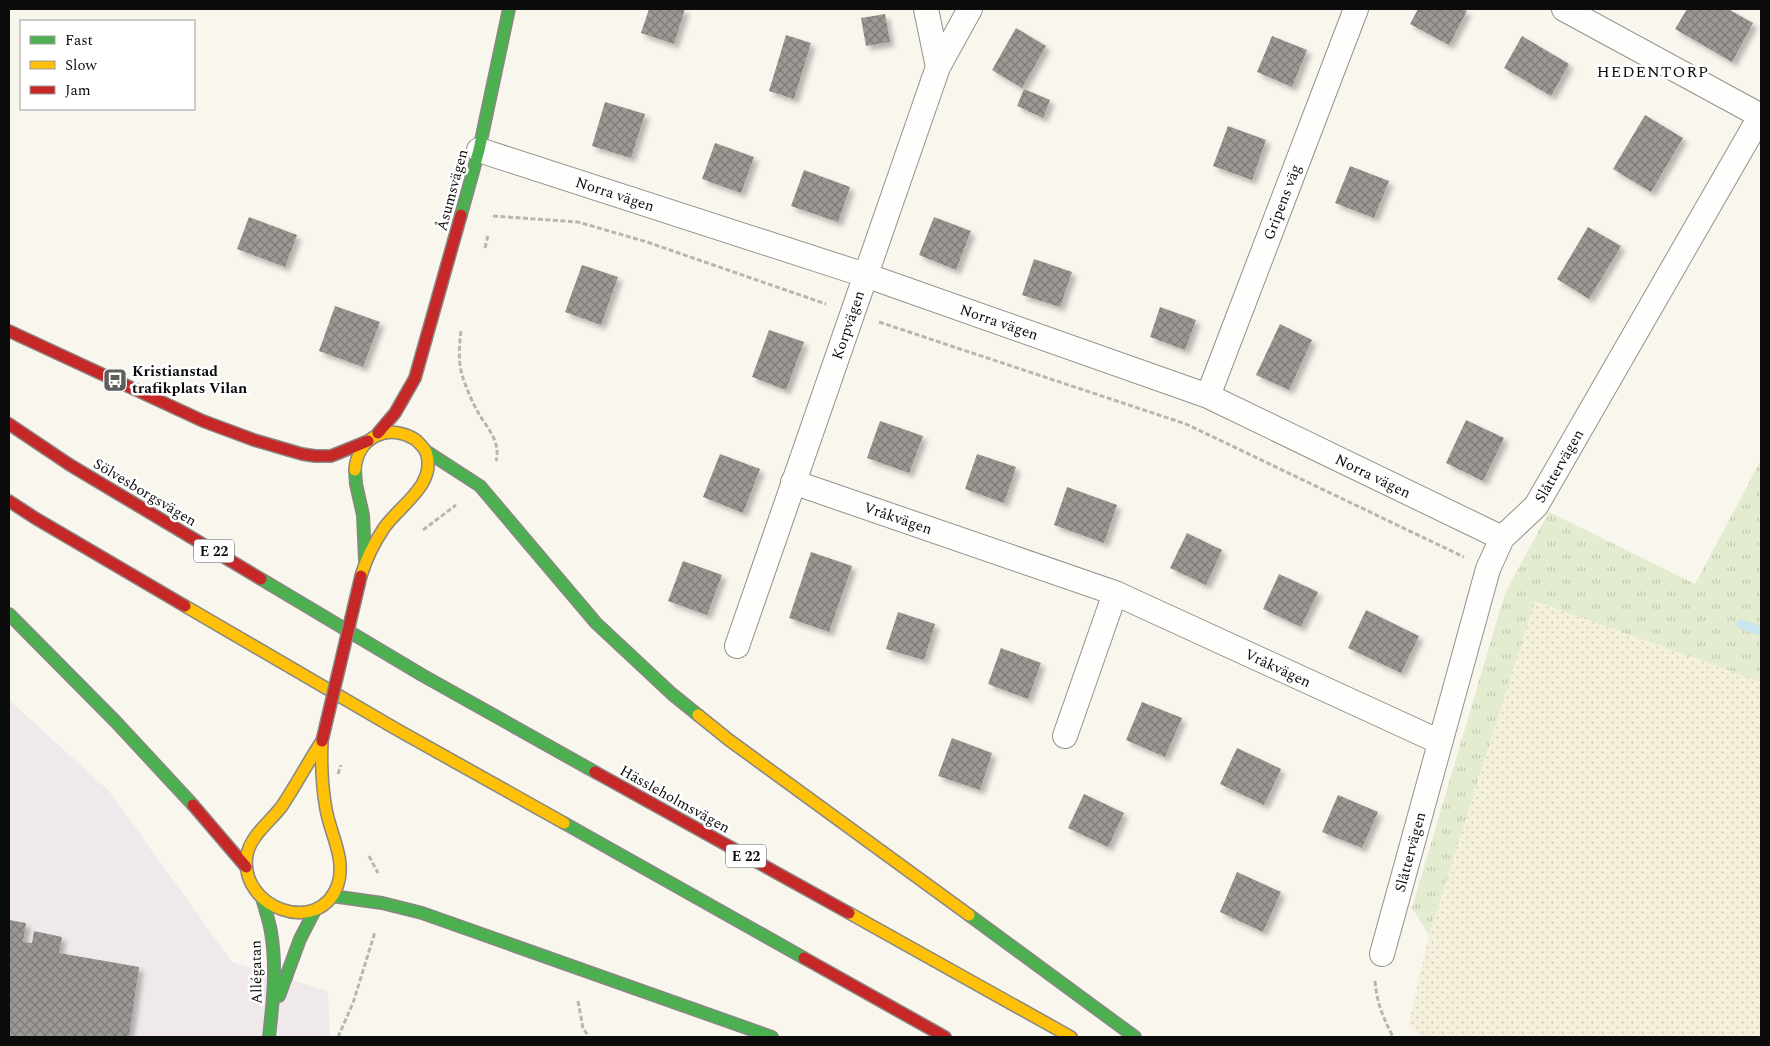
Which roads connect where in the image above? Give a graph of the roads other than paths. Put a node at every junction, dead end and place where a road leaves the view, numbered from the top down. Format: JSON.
{"nodes":[{"id":1,"x":509,"y":9,"type":"edge"},
{"id":2,"x":926,"y":9,"type":"edge"},
{"id":3,"x":970,"y":9,"type":"edge"},
{"id":4,"x":1356,"y":9,"type":"edge"},
{"id":5,"x":1564,"y":9,"type":"edge"},
{"id":6,"x":938,"y":67,"type":"junction"},
{"id":7,"x":1761,"y":116,"type":"edge"},
{"id":8,"x":478,"y":150,"type":"junction"},
{"id":9,"x":865,"y":275,"type":"junction"},
{"id":10,"x":9,"y":331,"type":"edge"},
{"id":11,"x":416,"y":378,"type":"junction"},
{"id":12,"x":416,"y":396,"type":"dead end"},
{"id":13,"x":1208,"y":396,"type":"junction"},
{"id":14,"x":9,"y":424,"type":"edge"},
{"id":15,"x":418,"y":425,"type":"dead end"},
{"id":16,"x":378,"y":433,"type":"junction"},
{"id":17,"x":368,"y":441,"type":"junction"},
{"id":18,"x":423,"y":448,"type":"junction"},
{"id":19,"x":793,"y":482,"type":"junction"},
{"id":20,"x":9,"y":501,"type":"edge"},
{"id":21,"x":1502,"y":538,"type":"junction"},
{"id":22,"x":365,"y":560,"type":"junction"},
{"id":23,"x":1115,"y":593,"type":"junction"},
{"id":24,"x":9,"y":614,"type":"edge"},
{"id":25,"x":737,"y":646,"type":"dead end"},
{"id":26,"x":422,"y":675,"type":"joint"},
{"id":27,"x":1065,"y":736,"type":"dead end"},
{"id":28,"x":1440,"y":742,"type":"junction"},
{"id":29,"x":317,"y":758,"type":"junction"},
{"id":30,"x":246,"y":867,"type":"junction"},
{"id":31,"x":332,"y":896,"type":"junction"},
{"id":32,"x":262,"y":898,"type":"junction"},
{"id":33,"x":314,"y":912,"type":"junction"},
{"id":34,"x":1382,"y":954,"type":"road end"},
{"id":35,"x":272,"y":1016,"type":"junction"},
{"id":36,"x":269,"y":1037,"type":"edge"},
{"id":37,"x":772,"y":1037,"type":"edge"},
{"id":38,"x":945,"y":1037,"type":"edge"},
{"id":39,"x":1071,"y":1037,"type":"edge"},
{"id":40,"x":1136,"y":1037,"type":"edge"}],
"edges":[{"from":1,"to":8,"type":"main road","name":"Åsumsvägen"},
{"from":2,"to":6,"type":"street"},
{"from":3,"to":6,"type":"street","name":"Korpvägen"},
{"from":4,"to":13,"type":"street","name":"Gripens väg"},
{"from":5,"to":7,"type":"street"},
{"from":6,"to":9,"type":"street","name":"Korpvägen"},
{"from":7,"to":21,"type":"street","name":"Slåttervägen"},
{"from":8,"to":9,"type":"street","name":"Norra vägen"},
{"from":8,"to":11,"type":"main road","name":"Åsumsvägen"},
{"from":9,"to":13,"type":"street","name":"Norra vägen"},
{"from":9,"to":19,"type":"street","name":"Korpvägen"},
{"from":10,"to":17,"type":"main road"},
{"from":11,"to":12,"type":"main road","name":"Åsumsvägen"},
{"from":11,"to":16,"type":"main road","name":"Åsumsvägen"},
{"from":13,"to":21,"type":"street","name":"Norra vägen"},
{"from":14,"to":26,"type":"main road","name":"Sölvesborgsvägen","number":"E 22"},
{"from":15,"to":18,"type":"main road"},
{"from":16,"to":17,"type":"main road","name":"Åsumsvägen"},
{"from":16,"to":18,"type":"main road"},
{"from":17,"to":22,"type":"main road"},
{"from":18,"to":22,"type":"main road"},
{"from":18,"to":40,"type":"main road"},
{"from":19,"to":23,"type":"street","name":"Vråkvägen"},
{"from":19,"to":25,"type":"street","name":"Korpvägen"},
{"from":20,"to":38,"type":"main road"},
{"from":21,"to":28,"type":"street","name":"Slåttervägen"},
{"from":22,"to":29,"type":"main road","bridge":true},
{"from":23,"to":27,"type":"street"},
{"from":23,"to":28,"type":"street","name":"Vråkvägen"},
{"from":24,"to":30,"type":"main road"},
{"from":26,"to":39,"type":"main road","name":"Hässleholmsvägen","number":"E 22"},
{"from":28,"to":34,"type":"street","name":"Slåttervägen"},
{"from":29,"to":30,"type":"main road"},
{"from":29,"to":31,"type":"main road"},
{"from":30,"to":32,"type":"main road"},
{"from":31,"to":33,"type":"main road"},
{"from":31,"to":37,"type":"main road"},
{"from":32,"to":33,"type":"main road"},
{"from":32,"to":35,"type":"main road","name":"Allégatan"},
{"from":33,"to":35,"type":"main road","name":"Allégatan"},
{"from":35,"to":36,"type":"main road","name":"Allégatan"}]}
